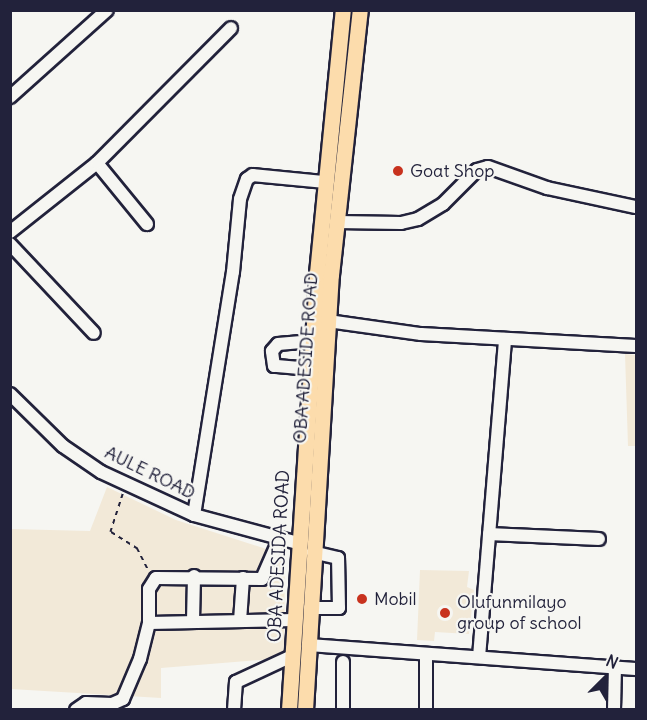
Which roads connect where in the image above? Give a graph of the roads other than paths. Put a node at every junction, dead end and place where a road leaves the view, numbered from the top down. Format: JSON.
{"nodes":[{"id":1,"x":106,"y":10,"type":"edge"},
{"id":2,"x":343,"y":10,"type":"edge"},
{"id":3,"x":360,"y":10,"type":"edge"},
{"id":4,"x":231,"y":28,"type":"dead end"},
{"id":5,"x":10,"y":97,"type":"edge"},
{"id":6,"x":330,"y":129,"type":"junction"},
{"id":7,"x":346,"y":130,"type":"junction"},
{"id":8,"x":97,"y":163,"type":"junction"},
{"id":9,"x":325,"y":182,"type":"junction"},
{"id":10,"x":636,"y":207,"type":"edge"},
{"id":11,"x":337,"y":222,"type":"junction"},
{"id":12,"x":147,"y":224,"type":"dead end"},
{"id":13,"x":10,"y":232,"type":"edge"},
{"id":14,"x":10,"y":244,"type":"edge"},
{"id":15,"x":328,"y":321,"type":"junction"},
{"id":16,"x":94,"y":333,"type":"dead end"},
{"id":17,"x":505,"y":339,"type":"junction"},
{"id":18,"x":313,"y":341,"type":"junction"},
{"id":19,"x":636,"y":346,"type":"edge"},
{"id":20,"x":311,"y":369,"type":"junction"},
{"id":21,"x":10,"y":394,"type":"edge"},
{"id":22,"x":194,"y":514,"type":"junction"},
{"id":23,"x":489,"y":534,"type":"junction"},
{"id":24,"x":599,"y":539,"type":"dead end"},
{"id":25,"x":279,"y":540,"type":"junction"},
{"id":26,"x":298,"y":543,"type":"junction"},
{"id":27,"x":313,"y":552,"type":"junction"},
{"id":28,"x":194,"y":576,"type":"junction"},
{"id":29,"x":243,"y":578,"type":"junction"},
{"id":30,"x":310,"y":608,"type":"junction"},
{"id":31,"x":294,"y":620,"type":"junction"},
{"id":32,"x":193,"y":621,"type":"junction"},
{"id":33,"x":240,"y":621,"type":"junction"},
{"id":34,"x":149,"y":623,"type":"junction"},
{"id":35,"x":308,"y":645,"type":"junction"},
{"id":36,"x":426,"y":654,"type":"junction"},
{"id":37,"x":292,"y":656,"type":"junction"},
{"id":38,"x":479,"y":657,"type":"junction"},
{"id":39,"x":343,"y":662,"type":"dead end"},
{"id":40,"x":615,"y":667,"type":"junction"},
{"id":41,"x":636,"y":669,"type":"edge"},
{"id":42,"x":76,"y":710,"type":"edge"},
{"id":43,"x":234,"y":710,"type":"edge"},
{"id":44,"x":289,"y":710,"type":"edge"},
{"id":45,"x":305,"y":710,"type":"edge"},
{"id":46,"x":343,"y":710,"type":"edge"},
{"id":47,"x":426,"y":710,"type":"edge"},
{"id":48,"x":614,"y":710,"type":"edge"}],
"edges":[{"from":1,"to":5,"type":"street"},
{"from":2,"to":6,"type":"main road","name":"OBA ADESIDA ROAD"},
{"from":3,"to":7,"type":"main road","name":"OBA ADESIDE ROAD"},
{"from":4,"to":8,"type":"street"},
{"from":6,"to":7,"type":"main road"},
{"from":6,"to":9,"type":"main road","name":"OBA ADESIDA ROAD"},
{"from":7,"to":11,"type":"main road","name":"OBA ADESIDE ROAD"},
{"from":8,"to":12,"type":"street"},
{"from":8,"to":13,"type":"street"},
{"from":9,"to":18,"type":"main road","name":"OBA ADESIDA ROAD"},
{"from":9,"to":22,"type":"street"},
{"from":10,"to":11,"type":"street"},
{"from":11,"to":15,"type":"main road","name":"OBA ADESIDE ROAD"},
{"from":14,"to":16,"type":"street"},
{"from":15,"to":17,"type":"street"},
{"from":15,"to":27,"type":"main road","name":"OBA ADESIDE ROAD"},
{"from":17,"to":19,"type":"street"},
{"from":17,"to":23,"type":"street"},
{"from":18,"to":20,"type":"main road","name":"OBA ADESIDA ROAD"},
{"from":18,"to":20,"type":"street"},
{"from":20,"to":26,"type":"main road","name":"OBA ADESIDA ROAD"},
{"from":21,"to":22,"type":"street","name":"AULE ROAD"},
{"from":22,"to":25,"type":"street","name":"AULE ROAD"},
{"from":23,"to":24,"type":"street"},
{"from":23,"to":38,"type":"street"},
{"from":25,"to":26,"type":"street","name":"AULE ROAD"},
{"from":25,"to":29,"type":"street"},
{"from":26,"to":31,"type":"main road","name":"OBA ADESIDA ROAD"},
{"from":27,"to":30,"type":"main road","name":"OBA ADESIDE ROAD"},
{"from":27,"to":30,"type":"street"},
{"from":28,"to":29,"type":"street"},
{"from":28,"to":32,"type":"street"},
{"from":28,"to":34,"type":"street"},
{"from":29,"to":33,"type":"street"},
{"from":30,"to":35,"type":"main road","name":"OBA ADESIDE ROAD"},
{"from":31,"to":33,"type":"street"},
{"from":31,"to":37,"type":"main road","name":"OBA ADESIDA ROAD"},
{"from":32,"to":33,"type":"street"},
{"from":32,"to":34,"type":"street"},
{"from":34,"to":42,"type":"street"},
{"from":35,"to":36,"type":"street"},
{"from":35,"to":45,"type":"main road","name":"OBA ADESIDE ROAD"},
{"from":36,"to":38,"type":"street"},
{"from":36,"to":47,"type":"street"},
{"from":37,"to":43,"type":"street"},
{"from":37,"to":44,"type":"main road","name":"OBA ADESIDA ROAD"},
{"from":38,"to":40,"type":"street"},
{"from":39,"to":46,"type":"street"},
{"from":40,"to":41,"type":"street"},
{"from":40,"to":48,"type":"street"}]}
